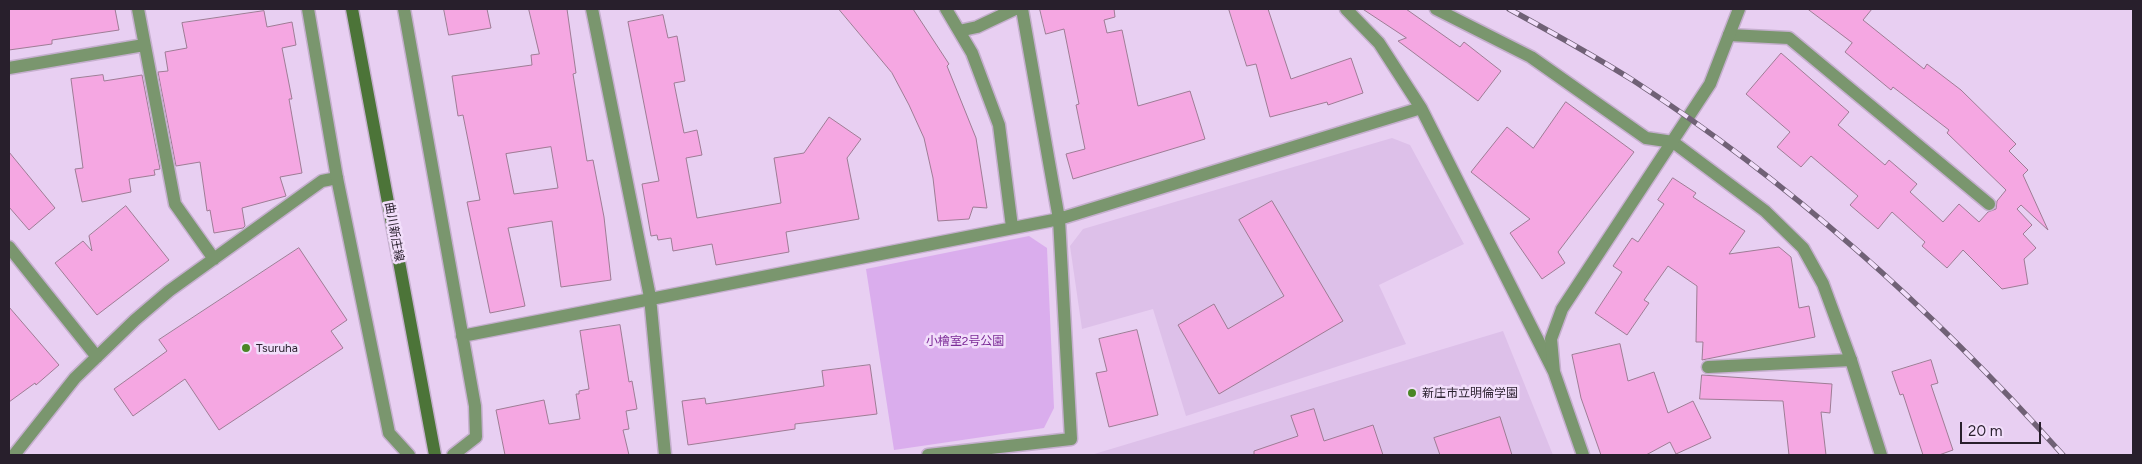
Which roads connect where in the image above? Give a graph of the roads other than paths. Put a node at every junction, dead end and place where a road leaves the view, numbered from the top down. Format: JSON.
{"nodes":[{"id":1,"x":138,"y":9,"type":"edge"},
{"id":2,"x":308,"y":9,"type":"edge"},
{"id":3,"x":352,"y":9,"type":"edge"},
{"id":4,"x":404,"y":9,"type":"edge"},
{"id":5,"x":592,"y":9,"type":"edge"},
{"id":6,"x":946,"y":9,"type":"edge"},
{"id":7,"x":1015,"y":9,"type":"edge"},
{"id":8,"x":1022,"y":9,"type":"edge"},
{"id":9,"x":1346,"y":9,"type":"edge"},
{"id":10,"x":1436,"y":9,"type":"edge"},
{"id":11,"x":1739,"y":9,"type":"edge"},
{"id":12,"x":959,"y":31,"type":"junction"},
{"id":13,"x":1729,"y":35,"type":"junction"},
{"id":14,"x":144,"y":46,"type":"junction"},
{"id":15,"x":9,"y":68,"type":"edge"},
{"id":16,"x":1421,"y":108,"type":"junction"},
{"id":17,"x":1673,"y":142,"type":"junction"},
{"id":18,"x":337,"y":178,"type":"junction"},
{"id":19,"x":1989,"y":204,"type":"dead end"},
{"id":20,"x":1059,"y":219,"type":"junction"},
{"id":21,"x":1012,"y":228,"type":"junction"},
{"id":22,"x":9,"y":247,"type":"edge"},
{"id":23,"x":214,"y":259,"type":"junction"},
{"id":24,"x":650,"y":297,"type":"junction"},
{"id":25,"x":462,"y":336,"type":"junction"},
{"id":26,"x":97,"y":357,"type":"junction"},
{"id":27,"x":1851,"y":360,"type":"junction"},
{"id":28,"x":1708,"y":367,"type":"dead end"},
{"id":29,"x":1554,"y":372,"type":"junction"},
{"id":30,"x":14,"y":455,"type":"edge"},
{"id":31,"x":409,"y":455,"type":"edge"},
{"id":32,"x":435,"y":455,"type":"edge"},
{"id":33,"x":453,"y":455,"type":"edge"},
{"id":34,"x":665,"y":455,"type":"edge"},
{"id":35,"x":928,"y":455,"type":"edge"},
{"id":36,"x":1583,"y":455,"type":"edge"},
{"id":37,"x":1881,"y":455,"type":"edge"}],
"edges":[{"from":1,"to":14,"type":"street"},
{"from":2,"to":18,"type":"street"},
{"from":3,"to":32,"type":"main road","name":"曲川新庄線"},
{"from":4,"to":25,"type":"street"},
{"from":5,"to":24,"type":"street"},
{"from":6,"to":12,"type":"street"},
{"from":7,"to":12,"type":"street"},
{"from":8,"to":20,"type":"street"},
{"from":9,"to":16,"type":"street"},
{"from":10,"to":17,"type":"street"},
{"from":11,"to":13,"type":"street"},
{"from":12,"to":21,"type":"street"},
{"from":13,"to":17,"type":"street"},
{"from":13,"to":19,"type":"street"},
{"from":14,"to":15,"type":"street"},
{"from":14,"to":23,"type":"street"},
{"from":16,"to":20,"type":"street"},
{"from":16,"to":29,"type":"street"},
{"from":17,"to":27,"type":"street"},
{"from":17,"to":29,"type":"street"},
{"from":18,"to":23,"type":"street"},
{"from":18,"to":31,"type":"street"},
{"from":20,"to":21,"type":"street"},
{"from":20,"to":35,"type":"street"},
{"from":21,"to":24,"type":"street"},
{"from":22,"to":26,"type":"street"},
{"from":23,"to":26,"type":"street"},
{"from":24,"to":25,"type":"street"},
{"from":24,"to":34,"type":"street"},
{"from":25,"to":33,"type":"street"},
{"from":26,"to":30,"type":"street"},
{"from":27,"to":28,"type":"street"},
{"from":27,"to":37,"type":"street"},
{"from":29,"to":36,"type":"street"}]}
